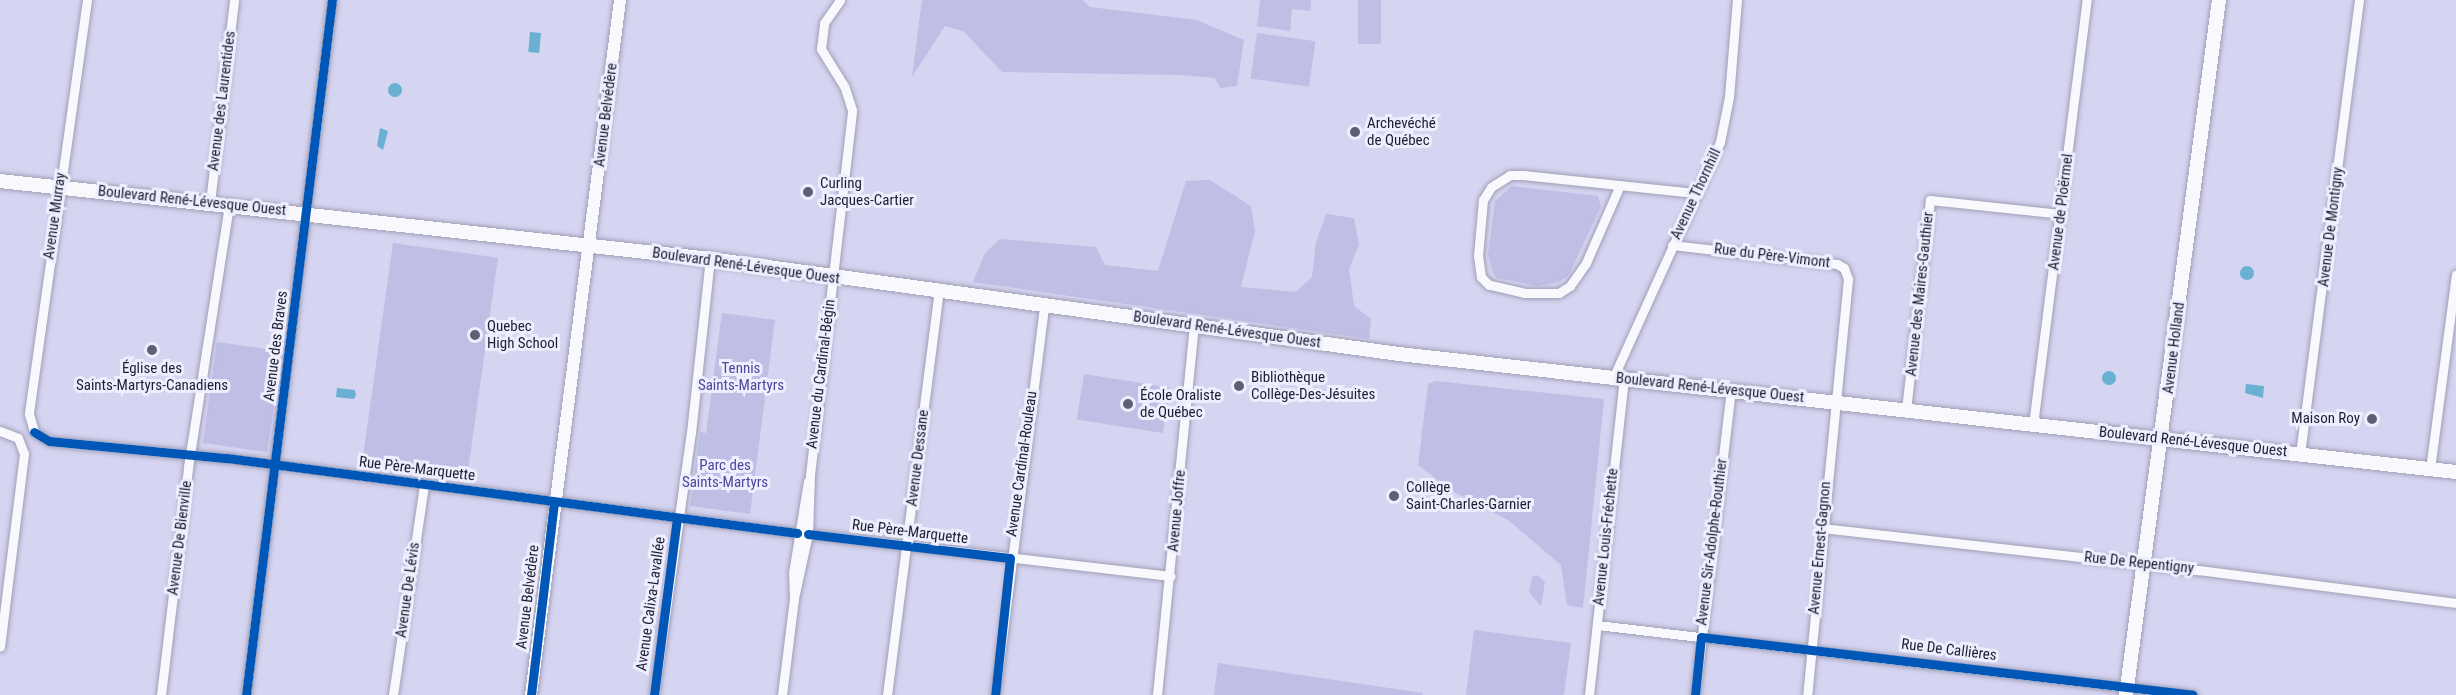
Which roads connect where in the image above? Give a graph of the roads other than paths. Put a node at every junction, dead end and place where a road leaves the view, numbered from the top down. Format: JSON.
{"nodes":[{"id":1,"x":87,"y":0,"type":"edge"},
{"id":2,"x":234,"y":0,"type":"edge"},
{"id":3,"x":332,"y":0,"type":"edge"},
{"id":4,"x":620,"y":0,"type":"edge"},
{"id":5,"x":840,"y":0,"type":"edge"},
{"id":6,"x":1737,"y":0,"type":"edge"},
{"id":7,"x":2087,"y":0,"type":"edge"},
{"id":8,"x":2219,"y":0,"type":"edge"},
{"id":9,"x":2359,"y":0,"type":"edge"},
{"id":10,"x":0,"y":180,"type":"edge"},
{"id":11,"x":1620,"y":185,"type":"junction"},
{"id":12,"x":59,"y":188,"type":"junction"},
{"id":13,"x":1695,"y":193,"type":"junction"},
{"id":14,"x":210,"y":202,"type":"junction"},
{"id":15,"x":229,"y":205,"type":"junction"},
{"id":16,"x":308,"y":213,"type":"junction"},
{"id":17,"x":2060,"y":214,"type":"junction"},
{"id":18,"x":1672,"y":245,"type":"junction"},
{"id":19,"x":590,"y":247,"type":"junction"},
{"id":20,"x":710,"y":259,"type":"junction"},
{"id":21,"x":2456,"y":275,"type":"edge"},
{"id":22,"x":832,"y":278,"type":"junction"},
{"id":23,"x":939,"y":291,"type":"junction"},
{"id":24,"x":1044,"y":306,"type":"junction"},
{"id":25,"x":1194,"y":326,"type":"junction"},
{"id":26,"x":1619,"y":378,"type":"junction"},
{"id":27,"x":1731,"y":390,"type":"junction"},
{"id":28,"x":1835,"y":402,"type":"junction"},
{"id":29,"x":1906,"y":410,"type":"junction"},
{"id":30,"x":2033,"y":425,"type":"junction"},
{"id":31,"x":0,"y":431,"type":"edge"},
{"id":32,"x":34,"y":432,"type":"joint"},
{"id":33,"x":2161,"y":439,"type":"junction"},
{"id":34,"x":192,"y":454,"type":"junction"},
{"id":35,"x":2300,"y":454,"type":"junction"},
{"id":36,"x":275,"y":465,"type":"junction"},
{"id":37,"x":2430,"y":469,"type":"junction"},
{"id":38,"x":2456,"y":472,"type":"edge"},
{"id":39,"x":423,"y":484,"type":"junction"},
{"id":40,"x":555,"y":502,"type":"junction"},
{"id":41,"x":677,"y":518,"type":"junction"},
{"id":42,"x":1822,"y":528,"type":"junction"},
{"id":43,"x":802,"y":534,"type":"junction"},
{"id":44,"x":907,"y":547,"type":"junction"},
{"id":45,"x":1010,"y":558,"type":"junction"},
{"id":46,"x":2143,"y":564,"type":"junction"},
{"id":47,"x":1171,"y":576,"type":"junction"},
{"id":48,"x":2456,"y":603,"type":"edge"},
{"id":49,"x":1598,"y":625,"type":"junction"},
{"id":50,"x":1701,"y":637,"type":"junction"},
{"id":51,"x":0,"y":647,"type":"edge"},
{"id":52,"x":1811,"y":649,"type":"junction"},
{"id":53,"x":2127,"y":691,"type":"edge"},
{"id":54,"x":161,"y":695,"type":"edge"},
{"id":55,"x":246,"y":695,"type":"edge"},
{"id":56,"x":393,"y":695,"type":"edge"},
{"id":57,"x":531,"y":695,"type":"edge"},
{"id":58,"x":654,"y":695,"type":"edge"},
{"id":59,"x":782,"y":695,"type":"edge"},
{"id":60,"x":887,"y":695,"type":"edge"},
{"id":61,"x":995,"y":695,"type":"edge"},
{"id":62,"x":1157,"y":695,"type":"edge"},
{"id":63,"x":1589,"y":695,"type":"edge"},
{"id":64,"x":1695,"y":695,"type":"edge"},
{"id":65,"x":1807,"y":695,"type":"edge"},
{"id":66,"x":2193,"y":695,"type":"edge"}],
"edges":[{"from":1,"to":12,"type":"street","name":"Avenue Murray"},
{"from":2,"to":14,"type":"street","name":"Avenue des Laurentides"},
{"from":3,"to":16,"type":"street","name":"Avenue des Braves"},
{"from":4,"to":19,"type":"street","name":"Avenue Belvédère"},
{"from":5,"to":22,"type":"street","name":"Avenue du Cardinal-Bégin"},
{"from":6,"to":13,"type":"street","name":"Avenue Thornhill"},
{"from":7,"to":17,"type":"street","name":"Avenue de Ploërmel"},
{"from":8,"to":33,"type":"main road","name":"Avenue Holland"},
{"from":9,"to":35,"type":"street","name":"Avenue De Montigny"},
{"from":10,"to":12,"type":"main road","name":"Boulevard René-Lévesque Ouest"},
{"from":11,"to":11,"type":"street"},
{"from":11,"to":13,"type":"street"},
{"from":12,"to":14,"type":"main road","name":"Boulevard René-Lévesque Ouest"},
{"from":12,"to":32,"type":"street","name":"Avenue Murray"},
{"from":13,"to":18,"type":"street","name":"Avenue Thornhill"},
{"from":14,"to":15,"type":"main road","name":"Boulevard René-Lévesque Ouest"},
{"from":15,"to":16,"type":"main road","name":"Boulevard René-Lévesque Ouest"},
{"from":15,"to":34,"type":"street","name":"Avenue De Bienville"},
{"from":16,"to":19,"type":"main road","name":"Boulevard René-Lévesque Ouest"},
{"from":16,"to":36,"type":"street","name":"Avenue des Braves"},
{"from":17,"to":29,"type":"street","name":"Avenue des Maires-Gauthier"},
{"from":17,"to":30,"type":"street","name":"Avenue de Ploërmel"},
{"from":18,"to":26,"type":"street","name":"Avenue Thornhill"},
{"from":18,"to":28,"type":"street","name":"Rue du Père-Vimont"},
{"from":19,"to":20,"type":"main road","name":"Boulevard René-Lévesque Ouest"},
{"from":19,"to":40,"type":"street","name":"Avenue Belvédère"},
{"from":20,"to":22,"type":"main road","name":"Boulevard René-Lévesque Ouest"},
{"from":20,"to":41,"type":"street","name":"Avenue Calixa-Lavallée"},
{"from":21,"to":37,"type":"street"},
{"from":22,"to":23,"type":"main road","name":"Boulevard René-Lévesque Ouest"},
{"from":22,"to":43,"type":"street","name":"Avenue du Cardinal-Bégin"},
{"from":23,"to":24,"type":"main road","name":"Boulevard René-Lévesque Ouest"},
{"from":23,"to":44,"type":"street","name":"Avenue Dessane"},
{"from":24,"to":25,"type":"main road","name":"Boulevard René-Lévesque Ouest"},
{"from":24,"to":45,"type":"street","name":"Avenue Cardinal-Rouleau"},
{"from":25,"to":26,"type":"main road","name":"Boulevard René-Lévesque Ouest"},
{"from":25,"to":47,"type":"street","name":"Avenue Joffre"},
{"from":26,"to":27,"type":"main road","name":"Boulevard René-Lévesque Ouest"},
{"from":26,"to":49,"type":"street","name":"Avenue Louis-Fréchette"},
{"from":27,"to":28,"type":"main road","name":"Boulevard René-Lévesque Ouest"},
{"from":27,"to":50,"type":"street","name":"Avenue Sir-Adolphe-Routhier"},
{"from":28,"to":29,"type":"main road","name":"Boulevard René-Lévesque Ouest"},
{"from":28,"to":42,"type":"street","name":"Avenue Ernest-Gagnon"},
{"from":29,"to":30,"type":"main road","name":"Boulevard René-Lévesque Ouest"},
{"from":30,"to":33,"type":"main road","name":"Boulevard René-Lévesque Ouest"},
{"from":31,"to":51,"type":"street"},
{"from":32,"to":34,"type":"street","name":"Rue Père-Marquette"},
{"from":33,"to":35,"type":"main road","name":"Boulevard René-Lévesque Ouest"},
{"from":33,"to":46,"type":"main road","name":"Avenue Holland"},
{"from":34,"to":36,"type":"street","name":"Rue Père-Marquette"},
{"from":34,"to":54,"type":"street","name":"Avenue De Bienville"},
{"from":35,"to":37,"type":"main road","name":"Boulevard René-Lévesque Ouest"},
{"from":36,"to":39,"type":"street","name":"Rue Père-Marquette"},
{"from":36,"to":55,"type":"street","name":"Avenue des Braves"},
{"from":37,"to":38,"type":"main road","name":"Boulevard René-Lévesque Ouest"},
{"from":39,"to":40,"type":"street","name":"Rue Père-Marquette"},
{"from":39,"to":56,"type":"street","name":"Avenue De Lévis"},
{"from":40,"to":41,"type":"street","name":"Rue Père-Marquette"},
{"from":40,"to":57,"type":"street","name":"Avenue Belvédère"},
{"from":41,"to":43,"type":"street","name":"Rue Père-Marquette"},
{"from":41,"to":58,"type":"street","name":"Avenue Calixa-Lavallée"},
{"from":42,"to":46,"type":"street","name":"Rue De Repentigny"},
{"from":42,"to":52,"type":"street","name":"Avenue Ernest-Gagnon"},
{"from":43,"to":44,"type":"street","name":"Rue Père-Marquette"},
{"from":43,"to":59,"type":"street","name":"Avenue du Cardinal-Bégin"},
{"from":44,"to":45,"type":"street","name":"Rue Père-Marquette"},
{"from":44,"to":60,"type":"street","name":"Avenue Dessane"},
{"from":45,"to":47,"type":"street","name":"Rue Père-Marquette"},
{"from":45,"to":61,"type":"street","name":"Avenue Cardinal-Rouleau"},
{"from":46,"to":48,"type":"street","name":"Rue De Repentigny"},
{"from":46,"to":53,"type":"main road","name":"Avenue Holland"},
{"from":47,"to":62,"type":"street","name":"Avenue Joffre"},
{"from":49,"to":50,"type":"street","name":"Rue De Callières"},
{"from":49,"to":63,"type":"street","name":"Avenue Louis-Fréchette"},
{"from":50,"to":52,"type":"street","name":"Rue De Callières"},
{"from":50,"to":64,"type":"street","name":"Avenue Sir-Adolphe-Routhier"},
{"from":52,"to":53,"type":"street","name":"Rue De Callières"},
{"from":52,"to":65,"type":"street","name":"Avenue Ernest-Gagnon"},
{"from":53,"to":66,"type":"street","name":"Rue De Callières"}]}
